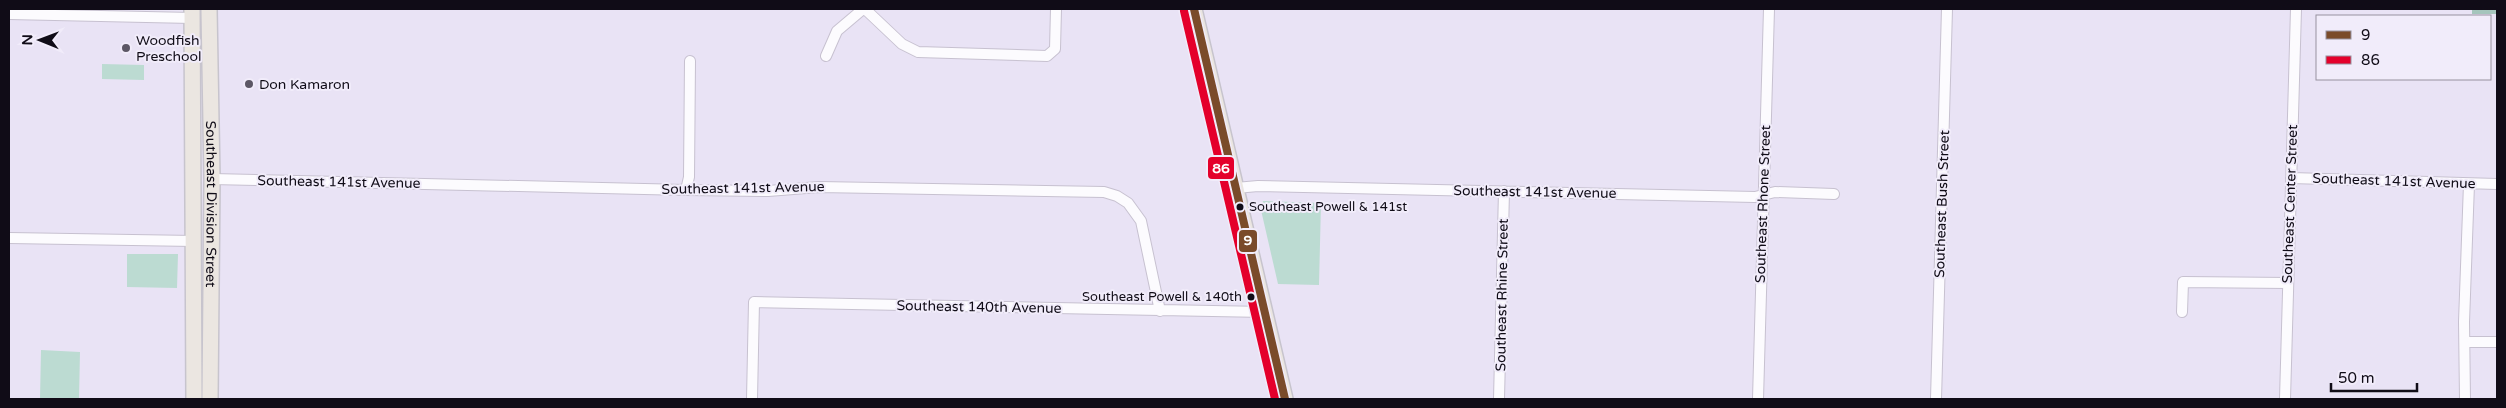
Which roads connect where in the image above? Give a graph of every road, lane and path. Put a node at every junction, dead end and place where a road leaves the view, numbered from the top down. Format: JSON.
{"nodes":[{"id":1,"x":209,"y":9,"type":"edge"},
{"id":2,"x":864,"y":9,"type":"edge"},
{"id":3,"x":1056,"y":9,"type":"edge"},
{"id":4,"x":1194,"y":9,"type":"edge"},
{"id":5,"x":1769,"y":9,"type":"edge"},
{"id":6,"x":1947,"y":9,"type":"edge"},
{"id":7,"x":2296,"y":9,"type":"edge"},
{"id":8,"x":192,"y":13,"type":"edge"},
{"id":9,"x":9,"y":14,"type":"edge"},
{"id":10,"x":826,"y":56,"type":"dead end"},
{"id":11,"x":690,"y":61,"type":"dead end"},
{"id":12,"x":194,"y":174,"type":"junction"},
{"id":13,"x":2291,"y":178,"type":"junction"},
{"id":14,"x":212,"y":179,"type":"junction"},
{"id":15,"x":2469,"y":184,"type":"junction"},
{"id":16,"x":2497,"y":184,"type":"edge"},
{"id":17,"x":1236,"y":188,"type":"junction"},
{"id":18,"x":686,"y":190,"type":"junction"},
{"id":19,"x":1504,"y":191,"type":"junction"},
{"id":20,"x":1834,"y":194,"type":"dead end"},
{"id":21,"x":1764,"y":195,"type":"junction"},
{"id":22,"x":9,"y":238,"type":"edge"},
{"id":23,"x":194,"y":241,"type":"junction"},
{"id":24,"x":2288,"y":283,"type":"junction"},
{"id":25,"x":211,"y":297,"type":"junction"},
{"id":26,"x":1160,"y":311,"type":"junction"},
{"id":27,"x":1265,"y":312,"type":"junction"},
{"id":28,"x":2182,"y":312,"type":"dead end"},
{"id":29,"x":2465,"y":342,"type":"junction"},
{"id":30,"x":2497,"y":342,"type":"edge"},
{"id":31,"x":194,"y":399,"type":"edge"},
{"id":32,"x":210,"y":399,"type":"edge"},
{"id":33,"x":752,"y":399,"type":"edge"},
{"id":34,"x":1285,"y":399,"type":"edge"},
{"id":35,"x":1499,"y":399,"type":"edge"},
{"id":36,"x":1758,"y":399,"type":"edge"},
{"id":37,"x":1936,"y":399,"type":"edge"},
{"id":38,"x":2284,"y":399,"type":"edge"},
{"id":39,"x":2465,"y":399,"type":"edge"}],
"edges":[{"from":1,"to":14,"type":"main road","name":"Southeast Division Street"},
{"from":2,"to":3,"type":"street"},
{"from":2,"to":10,"type":"street"},
{"from":4,"to":17,"type":"main road"},
{"from":5,"to":21,"type":"street","name":"Southeast Rhone Street"},
{"from":6,"to":37,"type":"street","name":"Southeast Bush Street"},
{"from":7,"to":13,"type":"street","name":"Southeast Center Street"},
{"from":8,"to":9,"type":"street"},
{"from":8,"to":12,"type":"main road","name":"Southeast Division Street"},
{"from":11,"to":18,"type":"street"},
{"from":12,"to":14,"type":"main road"},
{"from":12,"to":23,"type":"main road","name":"Southeast Division Street"},
{"from":13,"to":15,"type":"street","name":"Southeast 141st Avenue"},
{"from":13,"to":24,"type":"street","name":"Southeast Center Street"},
{"from":14,"to":18,"type":"street","name":"Southeast 141st Avenue"},
{"from":14,"to":25,"type":"main road","name":"Southeast Division Street"},
{"from":15,"to":16,"type":"street","name":"Southeast 141st Avenue"},
{"from":15,"to":29,"type":"street"},
{"from":17,"to":19,"type":"street","name":"Southeast 141st Avenue"},
{"from":17,"to":27,"type":"main road"},
{"from":18,"to":26,"type":"street","name":"Southeast 141st Avenue"},
{"from":19,"to":21,"type":"street","name":"Southeast 141st Avenue"},
{"from":19,"to":35,"type":"street","name":"Southeast Rhine Street"},
{"from":20,"to":21,"type":"street","name":"Southeast 141st Avenue"},
{"from":21,"to":36,"type":"street","name":"Southeast Rhone Street"},
{"from":22,"to":23,"type":"street"},
{"from":23,"to":25,"type":"main road"},
{"from":23,"to":31,"type":"main road","name":"Southeast Division Street"},
{"from":24,"to":28,"type":"street"},
{"from":24,"to":38,"type":"street","name":"Southeast Center Street"},
{"from":25,"to":32,"type":"main road","name":"Southeast Division Street"},
{"from":26,"to":27,"type":"street","name":"Southeast 140th Avenue"},
{"from":26,"to":33,"type":"street","name":"Southeast 140th Avenue"},
{"from":27,"to":34,"type":"main road"},
{"from":29,"to":30,"type":"street"},
{"from":29,"to":39,"type":"street"}]}
